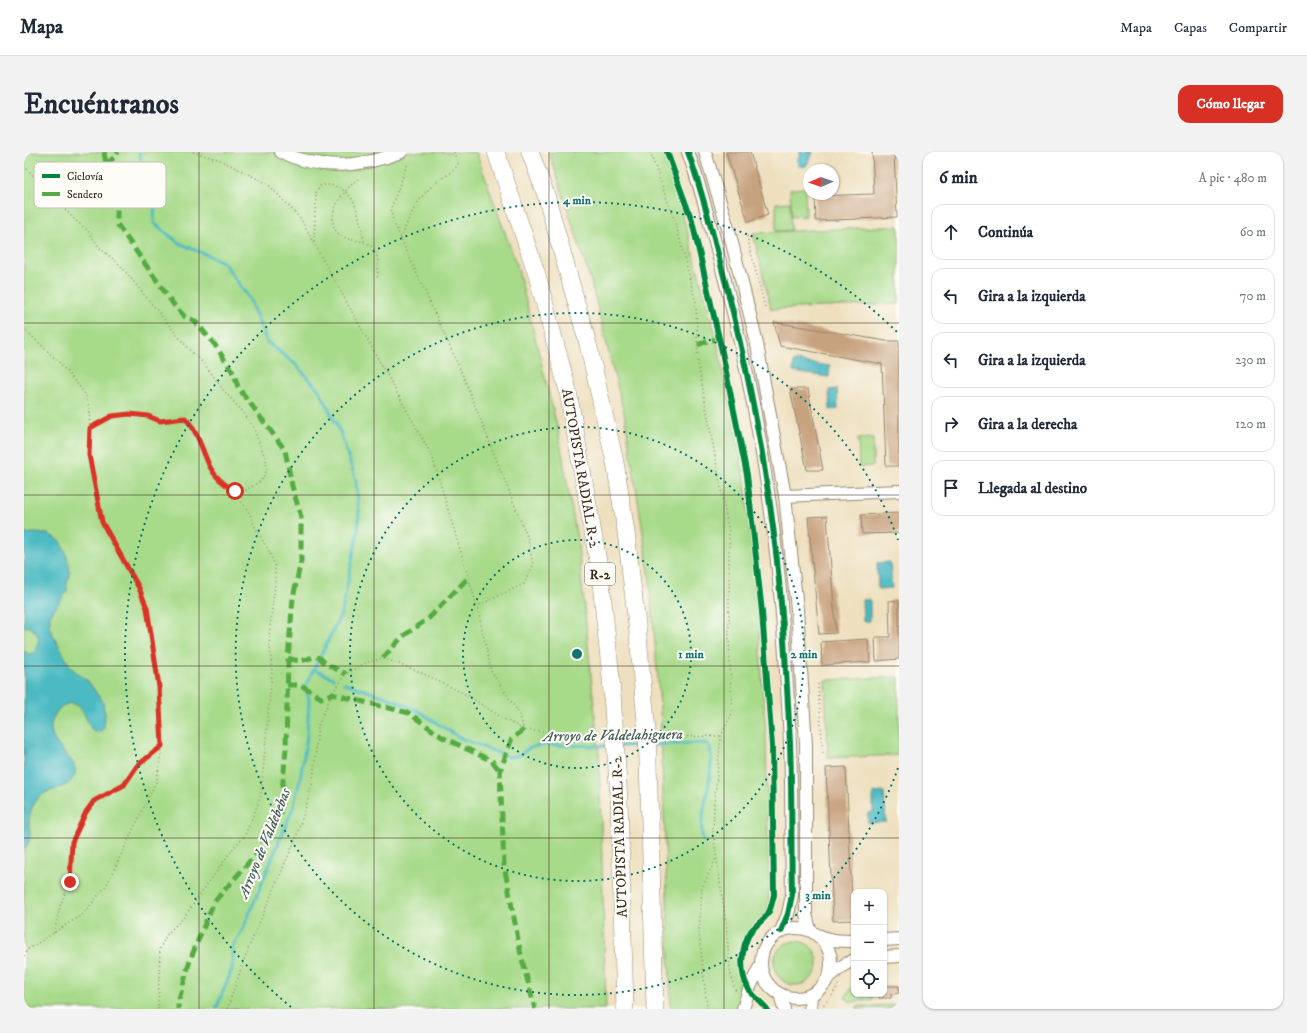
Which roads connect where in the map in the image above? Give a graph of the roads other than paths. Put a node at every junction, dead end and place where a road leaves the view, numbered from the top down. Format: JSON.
{"nodes":[{"id":1,"x":281,"y":152,"type":"edge"},
{"id":2,"x":401,"y":152,"type":"edge"},
{"id":3,"x":496,"y":152,"type":"edge"},
{"id":4,"x":530,"y":152,"type":"edge"},
{"id":5,"x":688,"y":152,"type":"edge"},
{"id":6,"x":705,"y":152,"type":"edge"},
{"id":7,"x":899,"y":491,"type":"edge"},
{"id":8,"x":785,"y":496,"type":"junction"},
{"id":9,"x":781,"y":931,"type":"junction"},
{"id":10,"x":814,"y":932,"type":"junction"},
{"id":11,"x":887,"y":940,"type":"edge"},
{"id":12,"x":899,"y":940,"type":"edge"},
{"id":13,"x":851,"y":941,"type":"edge"},
{"id":14,"x":899,"y":956,"type":"edge"},
{"id":15,"x":887,"y":957,"type":"edge"},
{"id":16,"x":852,"y":961,"type":"edge"},
{"id":17,"x":761,"y":964,"type":"junction"},
{"id":18,"x":829,"y":977,"type":"junction"},
{"id":19,"x":780,"y":994,"type":"junction"},
{"id":20,"x":811,"y":994,"type":"junction"},
{"id":21,"x":624,"y":1009,"type":"edge"},
{"id":22,"x":654,"y":1009,"type":"edge"},
{"id":23,"x":743,"y":1009,"type":"edge"},
{"id":24,"x":784,"y":1009,"type":"edge"},
{"id":25,"x":810,"y":1009,"type":"edge"}],
"edges":[{"from":1,"to":2,"type":"street"},
{"from":3,"to":21,"type":"highway","name":"AUTOPISTA RADIAL R-2","number":"R-2"},
{"from":4,"to":22,"type":"highway","number":"R-2"},
{"from":5,"to":9,"type":"street"},
{"from":6,"to":8,"type":"street"},
{"from":7,"to":8,"type":"street"},
{"from":8,"to":10,"type":"street"},
{"from":9,"to":10,"type":"street"},
{"from":9,"to":17,"type":"street"},
{"from":10,"to":13,"type":"street"},
{"from":10,"to":18,"type":"street"},
{"from":11,"to":12,"type":"street"},
{"from":14,"to":15,"type":"street"},
{"from":16,"to":18,"type":"street"},
{"from":17,"to":19,"type":"street"},
{"from":17,"to":23,"type":"street"},
{"from":18,"to":20,"type":"street"},
{"from":19,"to":20,"type":"street"},
{"from":19,"to":24,"type":"street"},
{"from":20,"to":25,"type":"street"}]}
